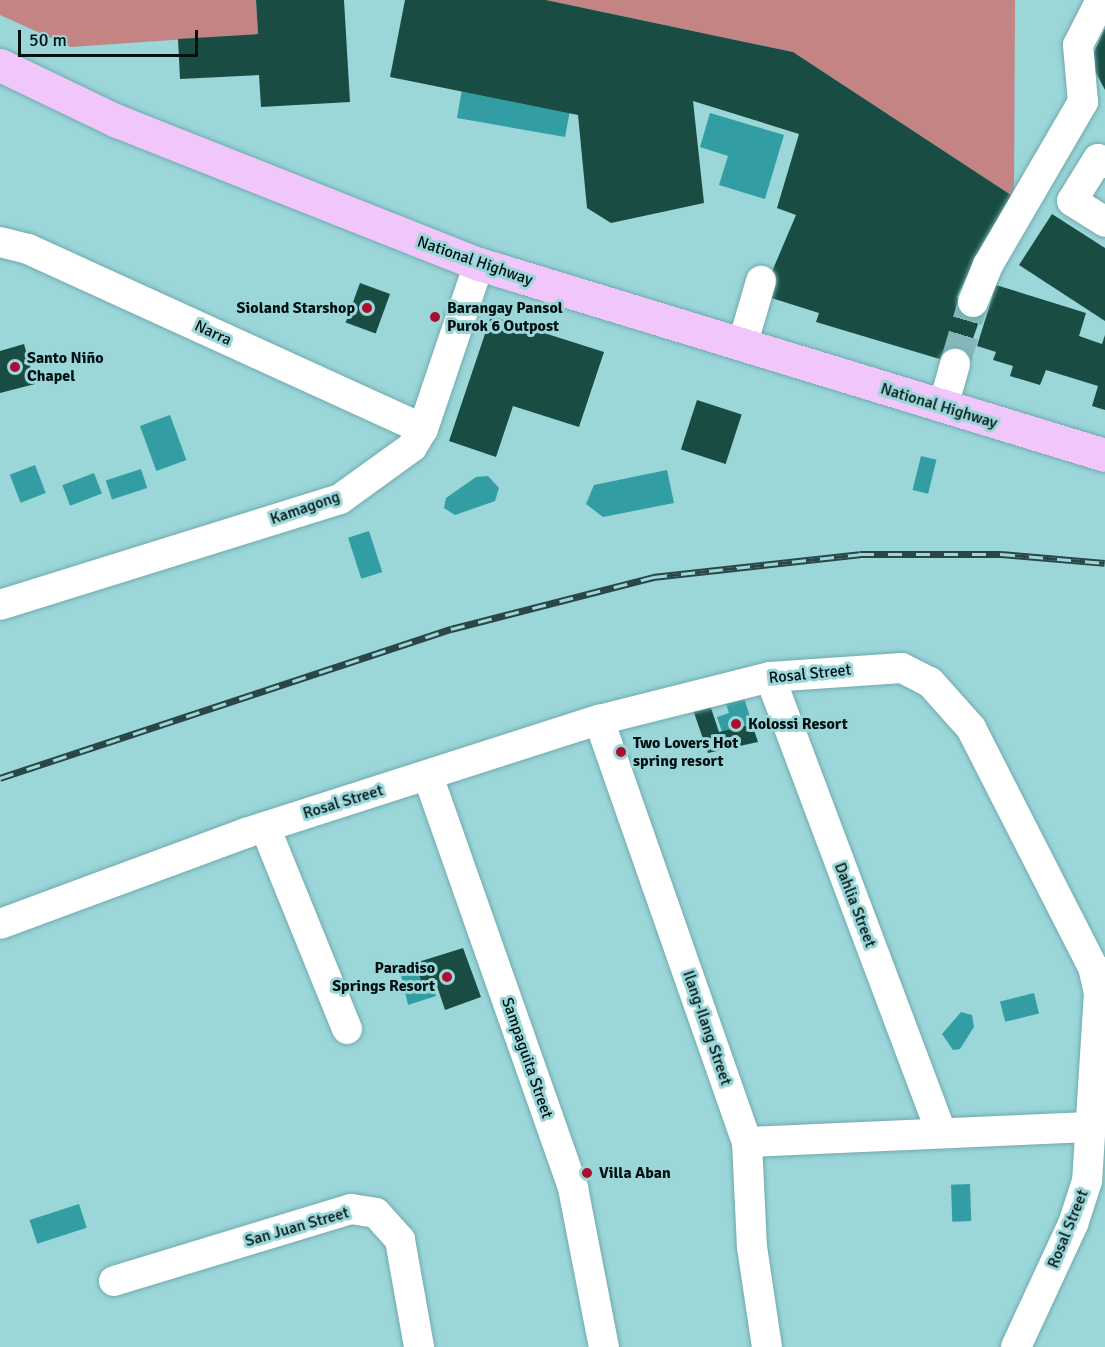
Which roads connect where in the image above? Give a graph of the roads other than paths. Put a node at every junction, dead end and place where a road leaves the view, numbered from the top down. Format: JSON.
{"nodes":[{"id":1,"x":1101,"y":0,"type":"edge"},
{"id":2,"x":0,"y":65,"type":"edge"},
{"id":3,"x":1105,"y":163,"type":"edge"},
{"id":4,"x":1105,"y":222,"type":"edge"},
{"id":5,"x":0,"y":242,"type":"edge"},
{"id":6,"x":479,"y":264,"type":"junction"},
{"id":7,"x":761,"y":281,"type":"dead end"},
{"id":8,"x":973,"y":302,"type":"tunnel mouth"},
{"id":9,"x":742,"y":346,"type":"junction"},
{"id":10,"x":955,"y":364,"type":"tunnel mouth"},
{"id":11,"x":943,"y":407,"type":"junction"},
{"id":12,"x":423,"y":429,"type":"junction"},
{"id":13,"x":1105,"y":455,"type":"edge"},
{"id":14,"x":0,"y":605,"type":"edge"},
{"id":15,"x":770,"y":677,"type":"junction"},
{"id":16,"x":599,"y":720,"type":"junction"},
{"id":17,"x":428,"y":776,"type":"junction"},
{"id":18,"x":265,"y":827,"type":"junction"},
{"id":19,"x":0,"y":924,"type":"edge"},
{"id":20,"x":347,"y":1029,"type":"dead end"},
{"id":21,"x":1091,"y":1127,"type":"junction"},
{"id":22,"x":940,"y":1133,"type":"junction"},
{"id":23,"x":747,"y":1142,"type":"junction"},
{"id":24,"x":114,"y":1281,"type":"dead end"},
{"id":25,"x":419,"y":1347,"type":"edge"},
{"id":26,"x":604,"y":1347,"type":"edge"},
{"id":27,"x":767,"y":1347,"type":"edge"},
{"id":28,"x":1016,"y":1347,"type":"edge"}],
"edges":[{"from":1,"to":8,"type":"street"},
{"from":2,"to":6,"type":"main road","name":"National Highway"},
{"from":3,"to":4,"type":"street"},
{"from":5,"to":12,"type":"street","name":"Narra"},
{"from":6,"to":9,"type":"main road","name":"National Highway"},
{"from":6,"to":12,"type":"street","name":"Kamagong"},
{"from":7,"to":9,"type":"street"},
{"from":9,"to":11,"type":"main road","name":"National Highway"},
{"from":10,"to":11,"type":"street"},
{"from":11,"to":13,"type":"main road","name":"National Highway"},
{"from":12,"to":14,"type":"street","name":"Kamagong"},
{"from":15,"to":16,"type":"street","name":"Rosal Street"},
{"from":15,"to":21,"type":"street","name":"Rosal Street"},
{"from":15,"to":22,"type":"street","name":"Dahlia Street"},
{"from":16,"to":17,"type":"street","name":"Rosal Street"},
{"from":16,"to":23,"type":"street","name":"Ilang-Ilang Street"},
{"from":17,"to":18,"type":"street","name":"Rosal Street"},
{"from":17,"to":26,"type":"street","name":"Sampaguita Street"},
{"from":18,"to":19,"type":"street","name":"Rosal Street"},
{"from":18,"to":20,"type":"street"},
{"from":21,"to":22,"type":"street"},
{"from":21,"to":28,"type":"street","name":"Rosal Street"},
{"from":22,"to":23,"type":"street"},
{"from":23,"to":27,"type":"street","name":"Ilang-Ilang Street"},
{"from":24,"to":25,"type":"street","name":"San Juan Street"}]}
